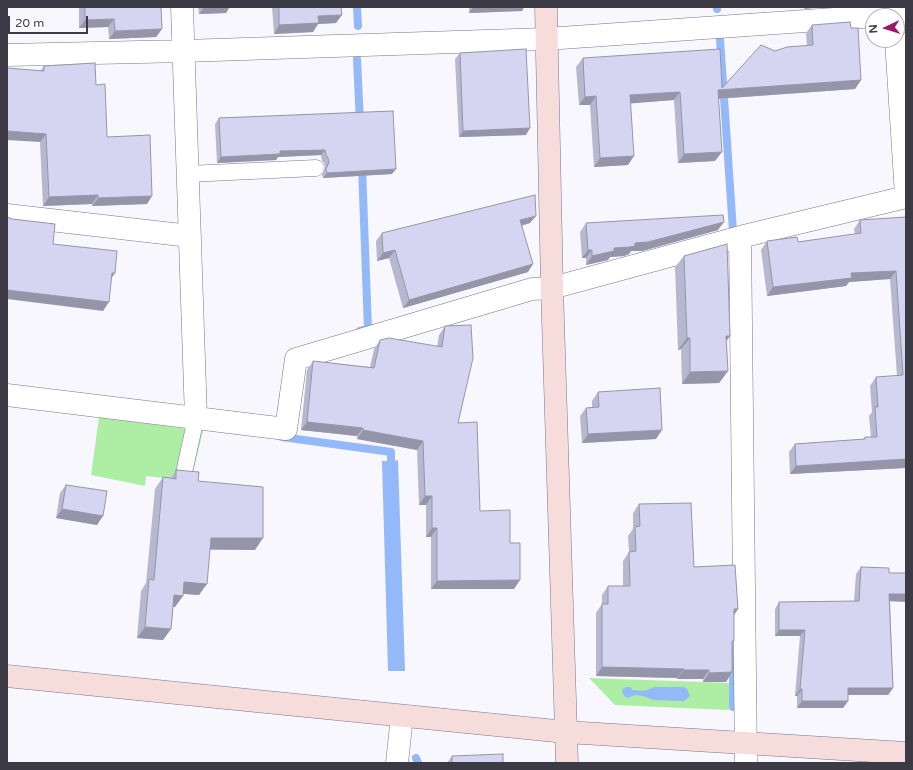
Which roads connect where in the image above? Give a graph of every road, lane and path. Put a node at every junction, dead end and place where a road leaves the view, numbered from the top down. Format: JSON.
{"nodes":[{"id":1,"x":182,"y":7,"type":"edge"},
{"id":2,"x":546,"y":7,"type":"edge"},
{"id":3,"x":865,"y":15,"type":"edge"},
{"id":4,"x":546,"y":39,"type":"junction"},
{"id":5,"x":897,"y":48,"type":"edge"},
{"id":6,"x":184,"y":51,"type":"junction"},
{"id":7,"x":7,"y":55,"type":"edge"},
{"id":8,"x":316,"y":168,"type":"dead end"},
{"id":9,"x":188,"y":174,"type":"junction"},
{"id":10,"x":906,"y":196,"type":"edge"},
{"id":11,"x":7,"y":215,"type":"edge"},
{"id":12,"x":190,"y":236,"type":"junction"},
{"id":13,"x":740,"y":237,"type":"junction"},
{"id":14,"x":552,"y":288,"type":"junction"},
{"id":15,"x":7,"y":395,"type":"edge"},
{"id":16,"x":196,"y":418,"type":"junction"},
{"id":17,"x":184,"y":468,"type":"dead end"},
{"id":18,"x":7,"y":676,"type":"edge"},
{"id":19,"x":402,"y":716,"type":"junction"},
{"id":20,"x":566,"y":732,"type":"junction"},
{"id":21,"x":746,"y":753,"type":"edge"},
{"id":22,"x":906,"y":753,"type":"edge"},
{"id":23,"x":397,"y":763,"type":"edge"},
{"id":24,"x":567,"y":763,"type":"edge"}],
"edges":[{"from":1,"to":6,"type":"street"},
{"from":2,"to":4,"type":"street"},
{"from":3,"to":4,"type":"street"},
{"from":4,"to":6,"type":"street"},
{"from":4,"to":14,"type":"street"},
{"from":5,"to":10,"type":"street"},
{"from":6,"to":7,"type":"street"},
{"from":6,"to":9,"type":"street"},
{"from":8,"to":9,"type":"lane"},
{"from":9,"to":12,"type":"street"},
{"from":10,"to":13,"type":"street"},
{"from":11,"to":12,"type":"street"},
{"from":12,"to":16,"type":"street"},
{"from":13,"to":14,"type":"street"},
{"from":13,"to":21,"type":"street"},
{"from":14,"to":16,"type":"street"},
{"from":14,"to":20,"type":"street"},
{"from":15,"to":16,"type":"street"},
{"from":16,"to":17,"type":"lane"},
{"from":18,"to":19,"type":"street"},
{"from":19,"to":20,"type":"street"},
{"from":19,"to":23,"type":"street"},
{"from":20,"to":21,"type":"street"},
{"from":20,"to":24,"type":"street"},
{"from":21,"to":22,"type":"street"}]}
